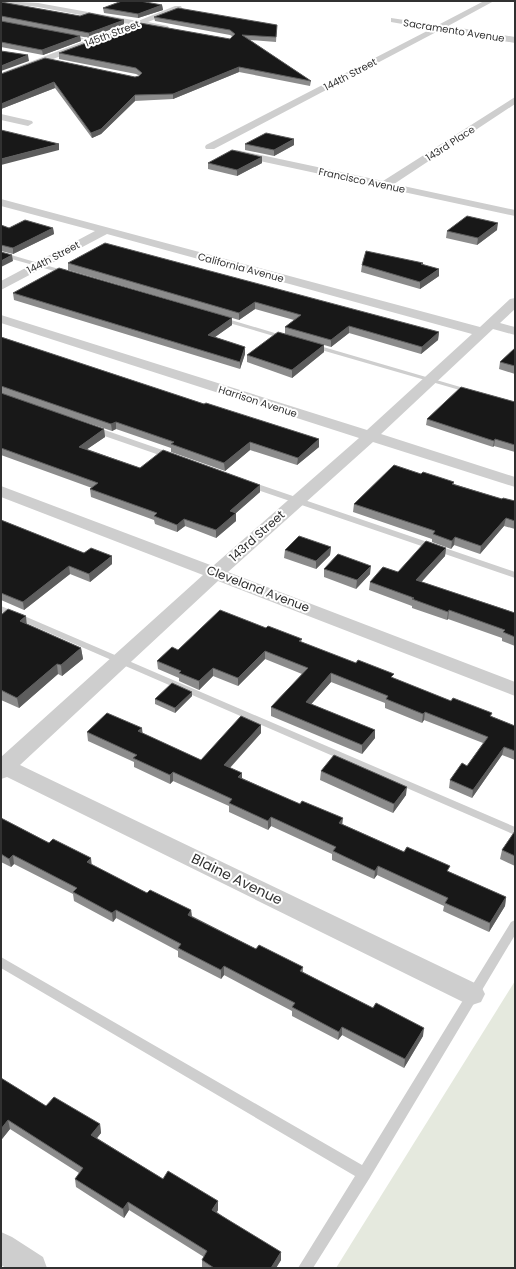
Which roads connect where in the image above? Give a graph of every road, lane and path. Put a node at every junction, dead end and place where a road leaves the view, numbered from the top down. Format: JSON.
{"nodes":[{"id":1,"x":1,"y":1,"type":"edge"},
{"id":2,"x":490,"y":1,"type":"edge"},
{"id":3,"x":178,"y":8,"type":"edge"},
{"id":4,"x":394,"y":20,"type":"dead end"},
{"id":5,"x":139,"y":23,"type":"junction"},
{"id":6,"x":438,"y":28,"type":"junction"},
{"id":7,"x":177,"y":30,"type":"edge"},
{"id":8,"x":62,"y":35,"type":"edge"},
{"id":9,"x":515,"y":40,"type":"edge"},
{"id":10,"x":93,"y":41,"type":"junction"},
{"id":11,"x":30,"y":56,"type":"edge"},
{"id":12,"x":44,"y":59,"type":"junction"},
{"id":13,"x":59,"y":62,"type":"edge"},
{"id":14,"x":1,"y":76,"type":"edge"},
{"id":15,"x":515,"y":100,"type":"edge"},
{"id":16,"x":1,"y":117,"type":"edge"},
{"id":17,"x":28,"y":123,"type":"dead end"},
{"id":18,"x":210,"y":147,"type":"joint"},
{"id":19,"x":384,"y":185,"type":"junction"},
{"id":20,"x":1,"y":202,"type":"edge"},
{"id":21,"x":515,"y":213,"type":"edge"},
{"id":22,"x":106,"y":230,"type":"junction"},
{"id":23,"x":1,"y":254,"type":"edge"},
{"id":24,"x":38,"y":265,"type":"junction"},
{"id":25,"x":76,"y":276,"type":"edge"},
{"id":26,"x":1,"y":286,"type":"edge"},
{"id":27,"x":515,"y":302,"type":"edge"},
{"id":28,"x":211,"y":316,"type":"edge"},
{"id":29,"x":1,"y":319,"type":"edge"},
{"id":30,"x":486,"y":328,"type":"junction"},
{"id":31,"x":515,"y":331,"type":"edge"},
{"id":32,"x":294,"y":340,"type":"edge"},
{"id":33,"x":309,"y":344,"type":"edge"},
{"id":34,"x":430,"y":380,"type":"junction"},
{"id":35,"x":479,"y":394,"type":"edge"},
{"id":36,"x":82,"y":425,"type":"edge"},
{"id":37,"x":369,"y":437,"type":"junction"},
{"id":38,"x":178,"y":459,"type":"edge"},
{"id":39,"x":238,"y":480,"type":"edge"},
{"id":40,"x":515,"y":482,"type":"edge"},
{"id":41,"x":1,"y":491,"type":"edge"},
{"id":42,"x":297,"y":501,"type":"junction"},
{"id":43,"x":216,"y":573,"type":"junction"},
{"id":44,"x":515,"y":575,"type":"edge"},
{"id":45,"x":1,"y":609,"type":"edge"},
{"id":46,"x":120,"y":661,"type":"junction"},
{"id":47,"x":515,"y":688,"type":"edge"},
{"id":48,"x":2,"y":767,"type":"edge"},
{"id":49,"x":515,"y":831,"type":"edge"},
{"id":50,"x":515,"y":925,"type":"edge"},
{"id":51,"x":1,"y":962,"type":"edge"},
{"id":52,"x":472,"y":994,"type":"junction"},
{"id":53,"x":364,"y":1174,"type":"junction"},
{"id":54,"x":1,"y":1247,"type":"edge"},
{"id":55,"x":32,"y":1268,"type":"edge"},
{"id":56,"x":305,"y":1268,"type":"edge"}],
"edges":[{"from":1,"to":5,"type":"street"},
{"from":2,"to":6,"type":"street","name":"144th Street"},
{"from":3,"to":5,"type":"street","name":"145th Street"},
{"from":4,"to":6,"type":"street","name":"Sacramento Avenue"},
{"from":5,"to":7,"type":"street"},
{"from":5,"to":10,"type":"street","name":"145th Street"},
{"from":6,"to":9,"type":"street","name":"Sacramento Avenue"},
{"from":6,"to":18,"type":"street","name":"144th Street"},
{"from":8,"to":10,"type":"lane"},
{"from":10,"to":12,"type":"street","name":"145th Street"},
{"from":11,"to":12,"type":"street"},
{"from":12,"to":13,"type":"street"},
{"from":12,"to":14,"type":"street","name":"145th Street"},
{"from":15,"to":19,"type":"street","name":"143rd Place"},
{"from":16,"to":17,"type":"street"},
{"from":18,"to":19,"type":"street","name":"Francisco Avenue"},
{"from":19,"to":21,"type":"street","name":"Francisco Avenue"},
{"from":20,"to":22,"type":"street","name":"California Avenue"},
{"from":22,"to":24,"type":"street","name":"144th Street"},
{"from":22,"to":30,"type":"street","name":"California Avenue"},
{"from":23,"to":24,"type":"lane"},
{"from":24,"to":25,"type":"lane"},
{"from":24,"to":26,"type":"street","name":"144th Street"},
{"from":27,"to":30,"type":"street","name":"143rd Street"},
{"from":28,"to":32,"type":"lane"},
{"from":29,"to":37,"type":"street","name":"Harrison Avenue"},
{"from":30,"to":31,"type":"street","name":"California Avenue"},
{"from":30,"to":34,"type":"street","name":"143rd Street"},
{"from":33,"to":34,"type":"lane"},
{"from":34,"to":35,"type":"lane"},
{"from":34,"to":37,"type":"street","name":"143rd Street"},
{"from":36,"to":38,"type":"lane"},
{"from":37,"to":40,"type":"street","name":"Harrison Avenue"},
{"from":37,"to":42,"type":"street","name":"143rd Street"},
{"from":39,"to":42,"type":"lane"},
{"from":41,"to":43,"type":"street","name":"Cleveland Avenue"},
{"from":42,"to":43,"type":"street","name":"143rd Street"},
{"from":42,"to":44,"type":"lane"},
{"from":43,"to":46,"type":"street","name":"143rd Street"},
{"from":43,"to":47,"type":"street","name":"Cleveland Avenue"},
{"from":45,"to":46,"type":"lane"},
{"from":46,"to":48,"type":"street","name":"143rd Street"},
{"from":46,"to":49,"type":"lane"},
{"from":48,"to":52,"type":"street","name":"Blaine Avenue"},
{"from":50,"to":52,"type":"lane"},
{"from":51,"to":53,"type":"lane"},
{"from":52,"to":53,"type":"lane"},
{"from":53,"to":56,"type":"lane"},
{"from":54,"to":55,"type":"street"}]}
